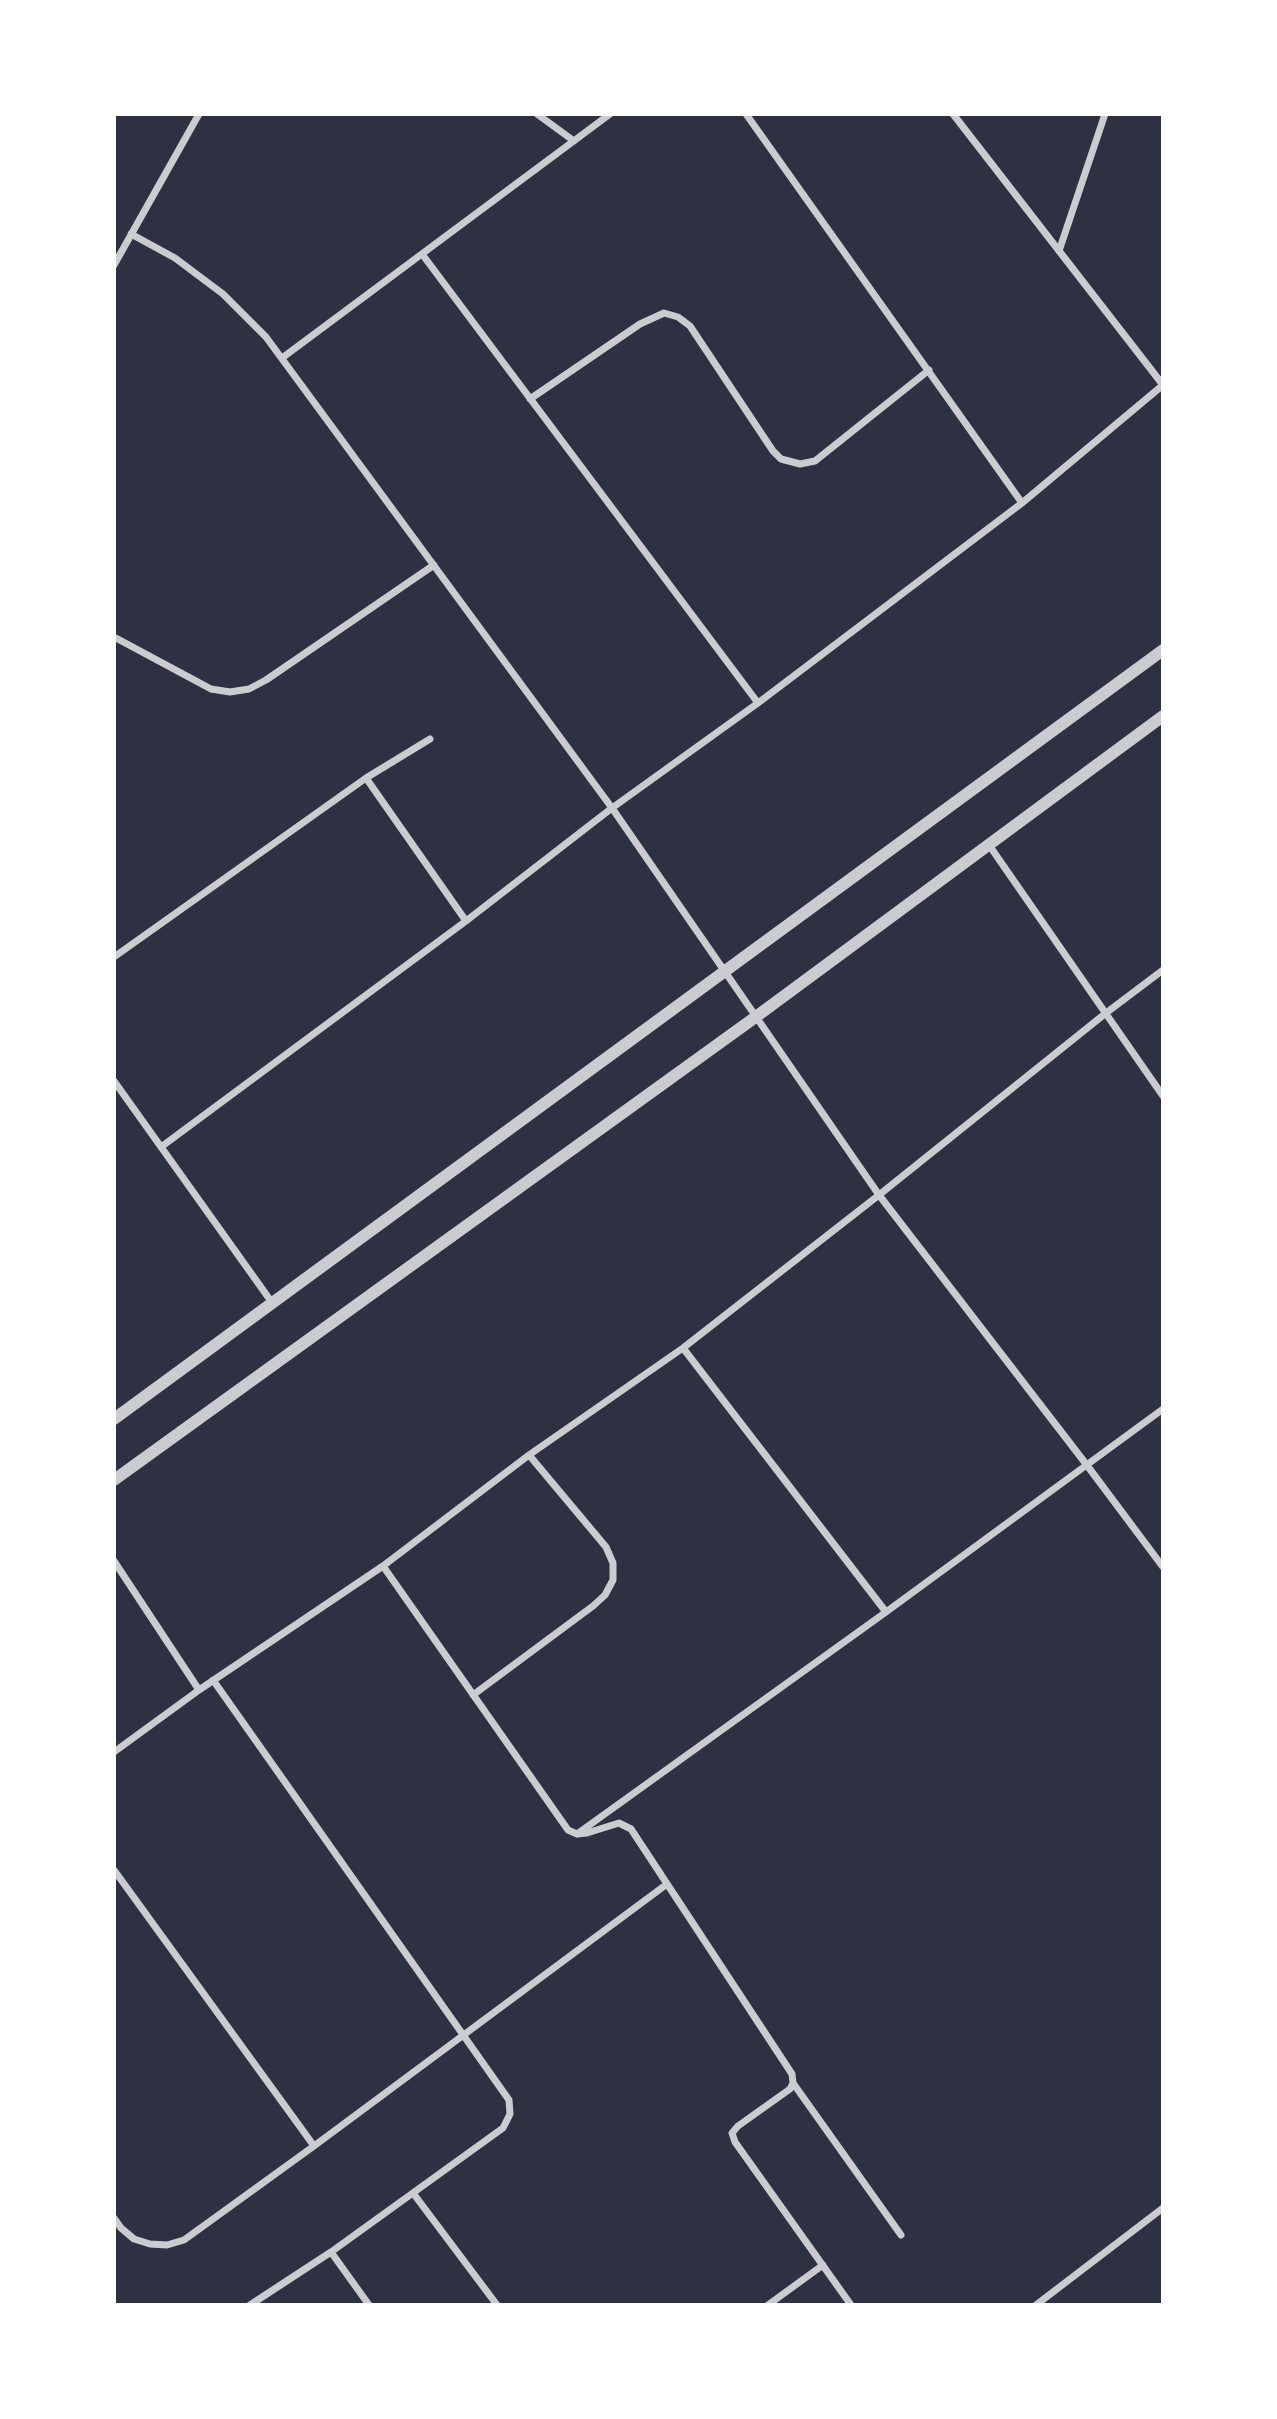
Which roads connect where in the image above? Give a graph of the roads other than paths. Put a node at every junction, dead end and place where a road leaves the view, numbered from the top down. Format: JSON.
{"nodes":[{"id":1,"x":199,"y":114,"type":"edge"},
{"id":2,"x":537,"y":114,"type":"edge"},
{"id":3,"x":610,"y":114,"type":"edge"},
{"id":4,"x":746,"y":114,"type":"edge"},
{"id":5,"x":953,"y":114,"type":"edge"},
{"id":6,"x":1105,"y":114,"type":"edge"},
{"id":7,"x":574,"y":141,"type":"junction"},
{"id":8,"x":131,"y":234,"type":"junction"},
{"id":9,"x":1059,"y":251,"type":"junction"},
{"id":10,"x":422,"y":254,"type":"junction"},
{"id":11,"x":114,"y":265,"type":"edge"},
{"id":12,"x":282,"y":358,"type":"junction"},
{"id":13,"x":929,"y":370,"type":"junction"},
{"id":14,"x":1163,"y":385,"type":"edge"},
{"id":15,"x":530,"y":398,"type":"junction"},
{"id":16,"x":1022,"y":503,"type":"junction"},
{"id":17,"x":434,"y":565,"type":"junction"},
{"id":18,"x":114,"y":637,"type":"edge"},
{"id":19,"x":1163,"y":650,"type":"edge"},
{"id":20,"x":758,"y":703,"type":"junction"},
{"id":21,"x":1163,"y":716,"type":"edge"},
{"id":22,"x":430,"y":739,"type":"dead end"},
{"id":23,"x":366,"y":778,"type":"junction"},
{"id":24,"x":612,"y":808,"type":"junction"},
{"id":25,"x":989,"y":845,"type":"junction"},
{"id":26,"x":466,"y":921,"type":"junction"},
{"id":27,"x":114,"y":957,"type":"edge"},
{"id":28,"x":1163,"y":970,"type":"edge"},
{"id":29,"x":726,"y":971,"type":"junction"},
{"id":30,"x":1107,"y":1013,"type":"junction"},
{"id":31,"x":757,"y":1016,"type":"junction"},
{"id":32,"x":114,"y":1081,"type":"edge"},
{"id":33,"x":1163,"y":1096,"type":"edge"},
{"id":34,"x":161,"y":1147,"type":"junction"},
{"id":35,"x":879,"y":1195,"type":"junction"},
{"id":36,"x":273,"y":1304,"type":"junction"},
{"id":37,"x":683,"y":1348,"type":"junction"},
{"id":38,"x":1163,"y":1409,"type":"edge"},
{"id":39,"x":114,"y":1419,"type":"edge"},
{"id":40,"x":528,"y":1455,"type":"junction"},
{"id":41,"x":1086,"y":1464,"type":"junction"},
{"id":42,"x":114,"y":1480,"type":"edge"},
{"id":43,"x":114,"y":1561,"type":"edge"},
{"id":44,"x":383,"y":1566,"type":"junction"},
{"id":45,"x":1163,"y":1567,"type":"edge"},
{"id":46,"x":886,"y":1612,"type":"junction"},
{"id":47,"x":213,"y":1681,"type":"junction"},
{"id":48,"x":199,"y":1690,"type":"junction"},
{"id":49,"x":473,"y":1695,"type":"junction"},
{"id":50,"x":114,"y":1752,"type":"edge"},
{"id":51,"x":577,"y":1834,"type":"junction"},
{"id":52,"x":114,"y":1870,"type":"edge"},
{"id":53,"x":667,"y":1884,"type":"junction"},
{"id":54,"x":464,"y":2035,"type":"junction"},
{"id":55,"x":793,"y":2083,"type":"junction"},
{"id":56,"x":314,"y":2146,"type":"junction"},
{"id":57,"x":413,"y":2193,"type":"junction"},
{"id":58,"x":1163,"y":2208,"type":"edge"},
{"id":59,"x":114,"y":2218,"type":"edge"},
{"id":60,"x":901,"y":2235,"type":"dead end"},
{"id":61,"x":331,"y":2252,"type":"junction"},
{"id":62,"x":823,"y":2265,"type":"junction"},
{"id":63,"x":250,"y":2305,"type":"edge"},
{"id":64,"x":369,"y":2305,"type":"edge"},
{"id":65,"x":497,"y":2305,"type":"edge"},
{"id":66,"x":768,"y":2305,"type":"edge"},
{"id":67,"x":851,"y":2305,"type":"edge"},
{"id":68,"x":1035,"y":2305,"type":"edge"}],
"edges":[{"from":1,"to":8,"type":"street"},
{"from":2,"to":7,"type":"street"},
{"from":3,"to":7,"type":"street"},
{"from":4,"to":13,"type":"street"},
{"from":5,"to":9,"type":"street"},
{"from":6,"to":9,"type":"street"},
{"from":7,"to":10,"type":"street"},
{"from":8,"to":11,"type":"street"},
{"from":8,"to":12,"type":"street"},
{"from":9,"to":14,"type":"street"},
{"from":10,"to":12,"type":"street"},
{"from":10,"to":15,"type":"street"},
{"from":12,"to":17,"type":"street"},
{"from":13,"to":15,"type":"street"},
{"from":13,"to":16,"type":"street"},
{"from":14,"to":16,"type":"street"},
{"from":15,"to":20,"type":"street"},
{"from":16,"to":20,"type":"street"},
{"from":17,"to":18,"type":"street"},
{"from":17,"to":24,"type":"street"},
{"from":19,"to":29,"type":"street"},
{"from":20,"to":24,"type":"street"},
{"from":21,"to":25,"type":"street"},
{"from":22,"to":23,"type":"street"},
{"from":23,"to":26,"type":"street"},
{"from":23,"to":27,"type":"street"},
{"from":24,"to":26,"type":"street"},
{"from":24,"to":29,"type":"street"},
{"from":25,"to":30,"type":"street"},
{"from":25,"to":31,"type":"street"},
{"from":26,"to":34,"type":"street"},
{"from":28,"to":30,"type":"street"},
{"from":29,"to":31,"type":"street"},
{"from":29,"to":36,"type":"street"},
{"from":30,"to":33,"type":"street"},
{"from":30,"to":35,"type":"street"},
{"from":31,"to":35,"type":"street"},
{"from":31,"to":42,"type":"street"},
{"from":32,"to":34,"type":"street"},
{"from":34,"to":36,"type":"street"},
{"from":35,"to":37,"type":"street"},
{"from":35,"to":41,"type":"street"},
{"from":36,"to":39,"type":"street"},
{"from":37,"to":40,"type":"street"},
{"from":37,"to":46,"type":"street"},
{"from":38,"to":41,"type":"street"},
{"from":40,"to":44,"type":"street"},
{"from":40,"to":49,"type":"street"},
{"from":41,"to":45,"type":"street"},
{"from":41,"to":46,"type":"street"},
{"from":43,"to":48,"type":"street"},
{"from":44,"to":47,"type":"street"},
{"from":44,"to":49,"type":"street"},
{"from":46,"to":51,"type":"street"},
{"from":47,"to":48,"type":"street"},
{"from":47,"to":54,"type":"street"},
{"from":48,"to":50,"type":"street"},
{"from":49,"to":51,"type":"street"},
{"from":51,"to":53,"type":"street"},
{"from":52,"to":56,"type":"street"},
{"from":53,"to":54,"type":"street"},
{"from":53,"to":55,"type":"street"},
{"from":54,"to":56,"type":"street"},
{"from":54,"to":57,"type":"street"},
{"from":55,"to":60,"type":"street"},
{"from":55,"to":62,"type":"street"},
{"from":56,"to":59,"type":"street"},
{"from":57,"to":61,"type":"street"},
{"from":57,"to":65,"type":"street"},
{"from":58,"to":68,"type":"street"},
{"from":61,"to":63,"type":"street"},
{"from":61,"to":64,"type":"street"},
{"from":62,"to":66,"type":"street"},
{"from":62,"to":67,"type":"street"}]}
